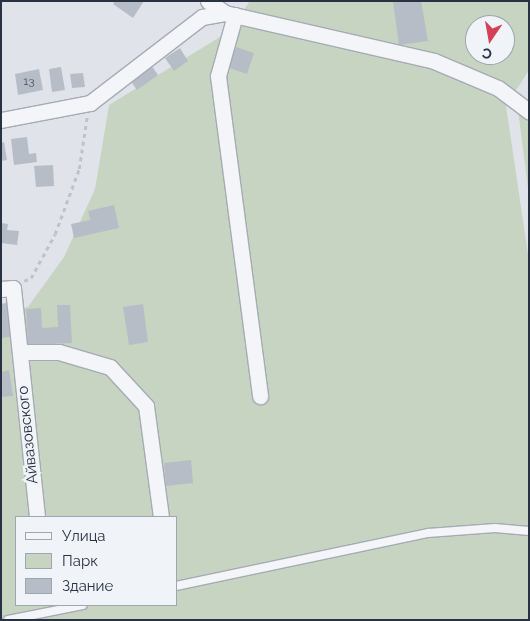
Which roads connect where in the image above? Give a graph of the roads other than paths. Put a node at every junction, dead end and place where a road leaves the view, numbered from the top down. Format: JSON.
{"nodes":[{"id":1,"x":208,"y":1,"type":"edge"},
{"id":2,"x":231,"y":10,"type":"edge"},
{"id":3,"x":529,"y":111,"type":"edge"},
{"id":4,"x":1,"y":120,"type":"edge"},
{"id":5,"x":7,"y":288,"type":"edge"},
{"id":6,"x":20,"y":352,"type":"junction"},
{"id":7,"x":260,"y":396,"type":"dead end"},
{"id":8,"x":37,"y":516,"type":"edge"},
{"id":9,"x":161,"y":516,"type":"edge"},
{"id":10,"x":529,"y":531,"type":"edge"},
{"id":11,"x":178,"y":586,"type":"edge"},
{"id":12,"x":78,"y":606,"type":"edge"},
{"id":13,"x":8,"y":620,"type":"edge"}],
"edges":[{"from":1,"to":2,"type":"street"},
{"from":2,"to":3,"type":"street"},
{"from":2,"to":4,"type":"street"},
{"from":2,"to":7,"type":"street"},
{"from":5,"to":6,"type":"street","name":"Айвазовского"},
{"from":6,"to":8,"type":"street","name":"Айвазовского"},
{"from":6,"to":9,"type":"street"},
{"from":10,"to":11,"type":"lane"},
{"from":12,"to":13,"type":"lane"}]}
